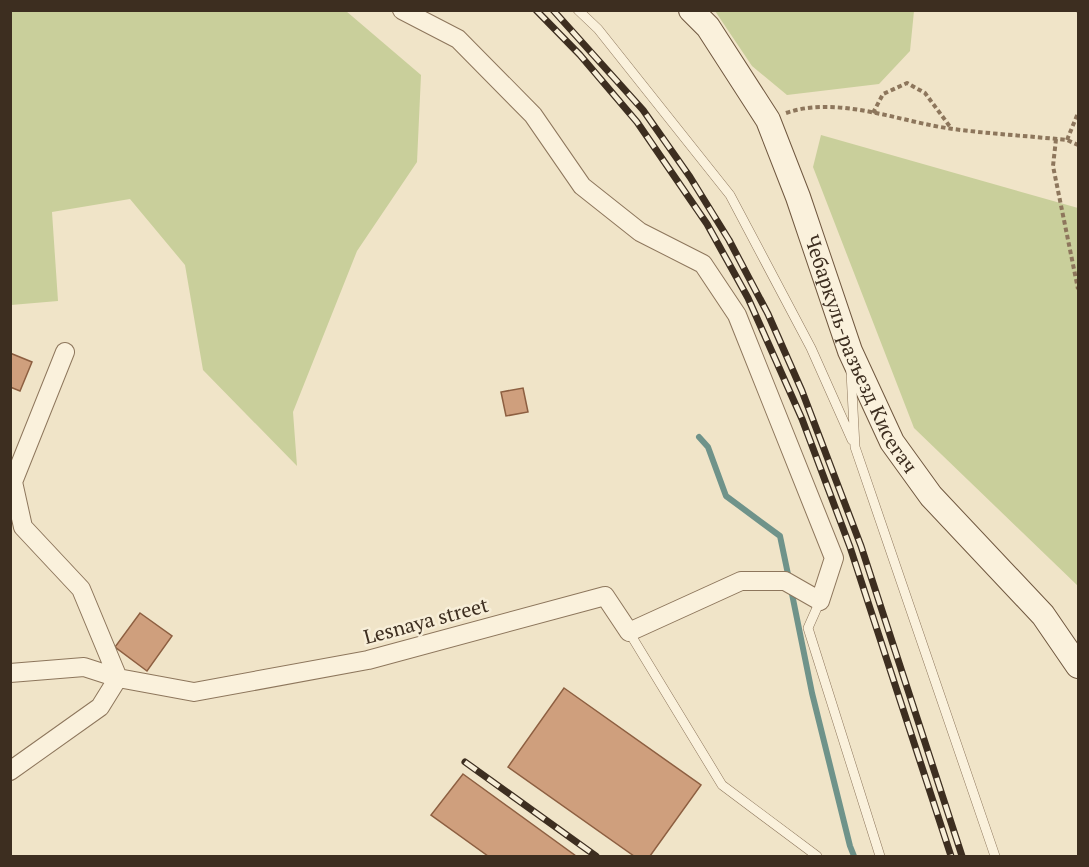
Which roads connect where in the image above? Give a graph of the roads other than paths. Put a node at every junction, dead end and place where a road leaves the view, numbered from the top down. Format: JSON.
{"nodes":[{"id":1,"x":402,"y":10,"type":"edge"},
{"id":2,"x":578,"y":10,"type":"edge"},
{"id":3,"x":691,"y":10,"type":"edge"},
{"id":4,"x":850,"y":351,"type":"junction"},
{"id":5,"x":65,"y":352,"type":"dead end"},
{"id":6,"x":855,"y":447,"type":"junction"},
{"id":7,"x":820,"y":601,"type":"junction"},
{"id":8,"x":629,"y":632,"type":"junction"},
{"id":9,"x":1078,"y":666,"type":"edge"},
{"id":10,"x":10,"y":673,"type":"edge"},
{"id":11,"x":117,"y":678,"type":"junction"},
{"id":12,"x":10,"y":771,"type":"edge"},
{"id":13,"x":817,"y":856,"type":"edge"},
{"id":14,"x":880,"y":856,"type":"edge"},
{"id":15,"x":995,"y":856,"type":"edge"}],
"edges":[{"from":1,"to":7,"type":"street"},
{"from":2,"to":6,"type":"lane"},
{"from":3,"to":4,"type":"street","name":"Чебаркуль-разъезд Кисегач"},
{"from":4,"to":6,"type":"lane"},
{"from":4,"to":9,"type":"street","name":"Чебаркуль-разъезд Кисегач"},
{"from":5,"to":11,"type":"street"},
{"from":6,"to":15,"type":"lane"},
{"from":7,"to":8,"type":"street"},
{"from":7,"to":14,"type":"lane"},
{"from":8,"to":11,"type":"street","name":"Lesnaya street"},
{"from":8,"to":13,"type":"lane"},
{"from":10,"to":11,"type":"street","name":"Lesnaya street"},
{"from":11,"to":12,"type":"street"}]}
